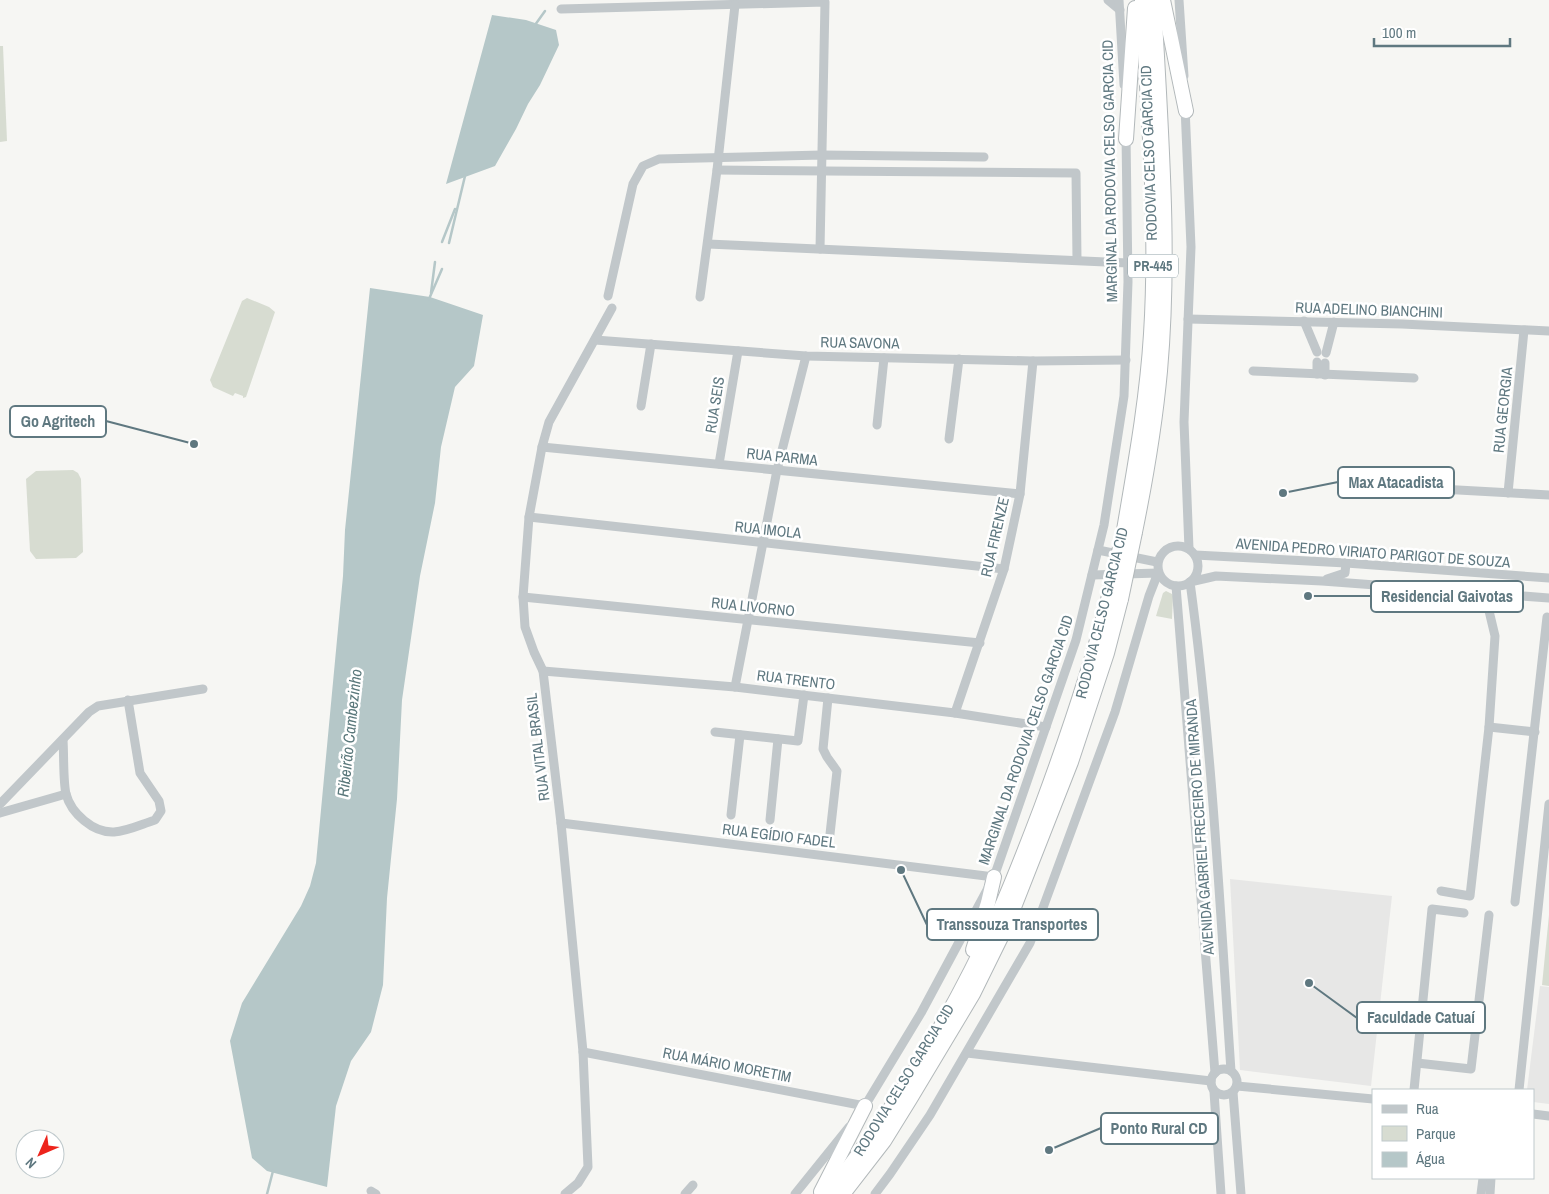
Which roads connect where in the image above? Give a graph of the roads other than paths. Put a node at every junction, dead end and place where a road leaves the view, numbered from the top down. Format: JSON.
{"nodes":[{"id":1,"x":1108,"y":0,"type":"edge"},
{"id":2,"x":1119,"y":0,"type":"edge"},
{"id":3,"x":1136,"y":0,"type":"edge"},
{"id":4,"x":1142,"y":0,"type":"edge"},
{"id":5,"x":1154,"y":0,"type":"edge"},
{"id":6,"x":1163,"y":0,"type":"edge"},
{"id":7,"x":1179,"y":0,"type":"edge"},
{"id":8,"x":734,"y":5,"type":"junction"},
{"id":9,"x":561,"y":9,"type":"dead end"},
{"id":10,"x":1120,"y":10,"type":"junction"},
{"id":11,"x":1186,"y":111,"type":"junction"},
{"id":12,"x":1126,"y":139,"type":"junction"},
{"id":13,"x":822,"y":155,"type":"junction"},
{"id":14,"x":718,"y":157,"type":"junction"},
{"id":15,"x":984,"y":157,"type":"dead end"},
{"id":16,"x":717,"y":170,"type":"junction"},
{"id":17,"x":822,"y":171,"type":"junction"},
{"id":18,"x":708,"y":244,"type":"junction"},
{"id":19,"x":820,"y":249,"type":"junction"},
{"id":20,"x":1077,"y":260,"type":"junction"},
{"id":21,"x":1128,"y":263,"type":"junction"},
{"id":22,"x":608,"y":296,"type":"dead end"},
{"id":23,"x":700,"y":297,"type":"dead end"},
{"id":24,"x":612,"y":308,"type":"dead end"},
{"id":25,"x":1188,"y":319,"type":"junction"},
{"id":26,"x":1304,"y":321,"type":"junction"},
{"id":27,"x":1334,"y":322,"type":"junction"},
{"id":28,"x":1524,"y":330,"type":"junction"},
{"id":29,"x":1549,"y":331,"type":"edge"},
{"id":30,"x":595,"y":340,"type":"junction"},
{"id":31,"x":651,"y":344,"type":"junction"},
{"id":32,"x":738,"y":350,"type":"junction"},
{"id":33,"x":806,"y":356,"type":"junction"},
{"id":34,"x":884,"y":358,"type":"junction"},
{"id":35,"x":1322,"y":358,"type":"junction"},
{"id":36,"x":959,"y":359,"type":"junction"},
{"id":37,"x":1126,"y":360,"type":"junction"},
{"id":38,"x":1033,"y":361,"type":"junction"},
{"id":39,"x":1253,"y":371,"type":"dead end"},
{"id":40,"x":1321,"y":374,"type":"junction"},
{"id":41,"x":1414,"y":378,"type":"dead end"},
{"id":42,"x":641,"y":406,"type":"dead end"},
{"id":43,"x":877,"y":425,"type":"dead end"},
{"id":44,"x":948,"y":439,"type":"dead end"},
{"id":45,"x":542,"y":447,"type":"junction"},
{"id":46,"x":719,"y":464,"type":"junction"},
{"id":47,"x":777,"y":470,"type":"junction"},
{"id":48,"x":1440,"y":489,"type":"dead end"},
{"id":49,"x":1508,"y":493,"type":"junction"},
{"id":50,"x":1020,"y":494,"type":"junction"},
{"id":51,"x":1549,"y":495,"type":"edge"},
{"id":52,"x":529,"y":517,"type":"junction"},
{"id":53,"x":1129,"y":531,"type":"junction"},
{"id":54,"x":762,"y":543,"type":"junction"},
{"id":55,"x":1098,"y":550,"type":"junction"},
{"id":56,"x":1192,"y":552,"type":"junction"},
{"id":57,"x":1158,"y":562,"type":"junction"},
{"id":58,"x":1346,"y":563,"type":"junction"},
{"id":59,"x":1004,"y":569,"type":"junction"},
{"id":60,"x":1158,"y":573,"type":"junction"},
{"id":61,"x":1092,"y":575,"type":"junction"},
{"id":62,"x":1549,"y":578,"type":"edge"},
{"id":63,"x":1322,"y":580,"type":"junction"},
{"id":64,"x":1190,"y":582,"type":"junction"},
{"id":65,"x":1176,"y":586,"type":"junction"},
{"id":66,"x":1485,"y":594,"type":"junction"},
{"id":67,"x":523,"y":597,"type":"junction"},
{"id":68,"x":1115,"y":597,"type":"junction"},
{"id":69,"x":1549,"y":598,"type":"edge"},
{"id":70,"x":1547,"y":617,"type":"dead end"},
{"id":71,"x":748,"y":620,"type":"junction"},
{"id":72,"x":980,"y":643,"type":"junction"},
{"id":73,"x":543,"y":671,"type":"junction"},
{"id":74,"x":735,"y":687,"type":"junction"},
{"id":75,"x":203,"y":689,"type":"dead end"},
{"id":76,"x":804,"y":695,"type":"junction"},
{"id":77,"x":828,"y":698,"type":"junction"},
{"id":78,"x":128,"y":700,"type":"junction"},
{"id":79,"x":955,"y":713,"type":"junction"},
{"id":80,"x":1046,"y":726,"type":"junction"},
{"id":81,"x":1489,"y":728,"type":"junction"},
{"id":82,"x":715,"y":732,"type":"dead end"},
{"id":83,"x":1535,"y":732,"type":"junction"},
{"id":84,"x":740,"y":735,"type":"junction"},
{"id":85,"x":778,"y":739,"type":"junction"},
{"id":86,"x":63,"y":740,"type":"junction"},
{"id":87,"x":66,"y":794,"type":"junction"},
{"id":88,"x":0,"y":804,"type":"edge"},
{"id":89,"x":1549,"y":804,"type":"edge"},
{"id":90,"x":0,"y":813,"type":"edge"},
{"id":91,"x":731,"y":815,"type":"dead end"},
{"id":92,"x":770,"y":820,"type":"dead end"},
{"id":93,"x":561,"y":824,"type":"junction"},
{"id":94,"x":830,"y":834,"type":"dead end"},
{"id":95,"x":994,"y":876,"type":"junction"},
{"id":96,"x":1441,"y":891,"type":"dead end"},
{"id":97,"x":1515,"y":902,"type":"dead end"},
{"id":98,"x":1464,"y":913,"type":"dead end"},
{"id":99,"x":1489,"y":915,"type":"dead end"},
{"id":100,"x":960,"y":990,"type":"junction"},
{"id":101,"x":583,"y":1052,"type":"junction"},
{"id":102,"x":967,"y":1053,"type":"junction"},
{"id":103,"x":1417,"y":1064,"type":"junction"},
{"id":104,"x":1231,"y":1071,"type":"junction"},
{"id":105,"x":1213,"y":1077,"type":"junction"},
{"id":106,"x":1235,"y":1089,"type":"junction"},
{"id":107,"x":1414,"y":1089,"type":"edge"},
{"id":108,"x":1519,"y":1089,"type":"edge"},
{"id":109,"x":1214,"y":1092,"type":"junction"},
{"id":110,"x":1372,"y":1099,"type":"edge"},
{"id":111,"x":866,"y":1106,"type":"junction"},
{"id":112,"x":1534,"y":1114,"type":"edge"},
{"id":113,"x":1549,"y":1116,"type":"edge"},
{"id":114,"x":863,"y":1168,"type":"junction"},
{"id":115,"x":1483,"y":1179,"type":"edge"},
{"id":116,"x":1491,"y":1179,"type":"edge"},
{"id":117,"x":693,"y":1185,"type":"dead end"},
{"id":118,"x":565,"y":1194,"type":"edge"},
{"id":119,"x":685,"y":1194,"type":"edge"},
{"id":120,"x":795,"y":1194,"type":"edge"},
{"id":121,"x":820,"y":1194,"type":"edge"},
{"id":122,"x":828,"y":1194,"type":"edge"},
{"id":123,"x":843,"y":1194,"type":"edge"},
{"id":124,"x":850,"y":1194,"type":"edge"},
{"id":125,"x":875,"y":1194,"type":"edge"},
{"id":126,"x":1221,"y":1194,"type":"edge"},
{"id":127,"x":1241,"y":1194,"type":"edge"},
{"id":128,"x":1481,"y":1194,"type":"edge"},
{"id":129,"x":1490,"y":1194,"type":"edge"}],
"edges":[{"from":1,"to":10,"type":"street"},
{"from":2,"to":10,"type":"street","name":"MARGINAL DA RODOVIA CELSO GARCIA CID"},
{"from":3,"to":12,"type":"highway"},
{"from":4,"to":53,"type":"highway","name":"RODOVIA CELSO GARCIA CID","number":"PR-445"},
{"from":5,"to":53,"type":"highway","name":"RODOVIA CELSO GARCIA CID","number":"PR-445"},
{"from":6,"to":11,"type":"highway"},
{"from":7,"to":11,"type":"street"},
{"from":8,"to":9,"type":"street"},
{"from":8,"to":13,"type":"street"},
{"from":8,"to":14,"type":"street"},
{"from":10,"to":12,"type":"street","name":"MARGINAL DA RODOVIA CELSO GARCIA CID"},
{"from":11,"to":25,"type":"street"},
{"from":12,"to":21,"type":"street","name":"MARGINAL DA RODOVIA CELSO GARCIA CID"},
{"from":13,"to":14,"type":"street"},
{"from":13,"to":15,"type":"street"},
{"from":13,"to":17,"type":"street"},
{"from":14,"to":16,"type":"street"},
{"from":14,"to":22,"type":"street"},
{"from":16,"to":17,"type":"street"},
{"from":16,"to":18,"type":"street"},
{"from":17,"to":19,"type":"street"},
{"from":17,"to":20,"type":"street"},
{"from":18,"to":19,"type":"street"},
{"from":18,"to":23,"type":"street"},
{"from":19,"to":20,"type":"street"},
{"from":20,"to":21,"type":"street"},
{"from":21,"to":37,"type":"street","name":"MARGINAL DA RODOVIA CELSO GARCIA CID"},
{"from":24,"to":30,"type":"street","name":"RUA VITAL BRASIL"},
{"from":25,"to":26,"type":"street","name":"RUA ADELINO BIANCHINI"},
{"from":25,"to":56,"type":"street"},
{"from":26,"to":27,"type":"street","name":"RUA ADELINO BIANCHINI"},
{"from":26,"to":35,"type":"street"},
{"from":27,"to":28,"type":"street","name":"RUA ADELINO BIANCHINI"},
{"from":27,"to":35,"type":"street"},
{"from":28,"to":29,"type":"street","name":"RUA ADELINO BIANCHINI"},
{"from":28,"to":49,"type":"street","name":"RUA GEORGIA"},
{"from":30,"to":31,"type":"street","name":"RUA SAVONA"},
{"from":30,"to":45,"type":"street","name":"RUA VITAL BRASIL"},
{"from":31,"to":32,"type":"street","name":"RUA SAVONA"},
{"from":31,"to":42,"type":"street"},
{"from":32,"to":33,"type":"street","name":"RUA SAVONA"},
{"from":32,"to":46,"type":"street","name":"RUA SEIS"},
{"from":33,"to":34,"type":"street","name":"RUA SAVONA"},
{"from":33,"to":47,"type":"street"},
{"from":34,"to":36,"type":"street","name":"RUA SAVONA"},
{"from":34,"to":43,"type":"street"},
{"from":35,"to":40,"type":"street"},
{"from":36,"to":38,"type":"street","name":"RUA SAVONA"},
{"from":36,"to":44,"type":"street"},
{"from":37,"to":38,"type":"street","name":"RUA SAVONA"},
{"from":37,"to":55,"type":"street","name":"MARGINAL DA RODOVIA CELSO GARCIA CID"},
{"from":38,"to":50,"type":"street","name":"RUA FIRENZE"},
{"from":39,"to":40,"type":"street"},
{"from":40,"to":41,"type":"street"},
{"from":45,"to":46,"type":"street","name":"RUA PARMA"},
{"from":45,"to":52,"type":"street","name":"RUA VITAL BRASIL"},
{"from":46,"to":47,"type":"street","name":"RUA PARMA"},
{"from":47,"to":50,"type":"street","name":"RUA PARMA"},
{"from":47,"to":54,"type":"street"},
{"from":48,"to":49,"type":"street"},
{"from":49,"to":51,"type":"street"},
{"from":50,"to":59,"type":"street","name":"RUA FIRENZE"},
{"from":52,"to":54,"type":"street","name":"RUA IMOLA"},
{"from":52,"to":67,"type":"street","name":"RUA VITAL BRASIL"},
{"from":53,"to":68,"type":"highway","name":"RODOVIA CELSO GARCIA CID","number":"PR-445","bridge":true},
{"from":54,"to":59,"type":"street","name":"RUA IMOLA"},
{"from":54,"to":71,"type":"street"},
{"from":55,"to":57,"type":"street"},
{"from":55,"to":61,"type":"street","name":"MARGINAL DA RODOVIA CELSO GARCIA CID"},
{"from":56,"to":57,"type":"street"},
{"from":56,"to":58,"type":"street","name":"AVENIDA PEDRO VIRIATO PARIGOT DE SOUZA"},
{"from":56,"to":64,"type":"street"},
{"from":57,"to":60,"type":"street"},
{"from":58,"to":62,"type":"street","name":"AVENIDA PEDRO VIRIATO PARIGOT DE SOUZA"},
{"from":58,"to":63,"type":"street"},
{"from":59,"to":72,"type":"street","name":"RUA FIRENZE"},
{"from":60,"to":61,"type":"street"},
{"from":60,"to":65,"type":"street"},
{"from":60,"to":102,"type":"street"},
{"from":61,"to":80,"type":"street","name":"MARGINAL DA RODOVIA CELSO GARCIA CID"},
{"from":63,"to":64,"type":"street","name":"AVENIDA PEDRO VIRIATO PARIGOT DE SOUZA"},
{"from":63,"to":66,"type":"street","name":"AVENIDA PEDRO VIRIATO PARIGOT DE SOUZA"},
{"from":64,"to":65,"type":"street"},
{"from":64,"to":104,"type":"street","name":"AVENIDA GABRIEL FRECEIRO DE MIRANDA"},
{"from":65,"to":105,"type":"street","name":"AVENIDA GABRIEL FRECEIRO DE MIRANDA"},
{"from":66,"to":69,"type":"street","name":"AVENIDA PEDRO VIRIATO PARIGOT DE SOUZA"},
{"from":66,"to":81,"type":"street"},
{"from":67,"to":71,"type":"street","name":"RUA LIVORNO"},
{"from":67,"to":73,"type":"street","name":"RUA VITAL BRASIL"},
{"from":68,"to":100,"type":"highway","name":"RODOVIA CELSO GARCIA CID","number":"PR-445"},
{"from":68,"to":114,"type":"highway","name":"RODOVIA CELSO GARCIA CID","number":"PR-445"},
{"from":70,"to":83,"type":"street"},
{"from":71,"to":72,"type":"street","name":"RUA LIVORNO"},
{"from":71,"to":74,"type":"street"},
{"from":72,"to":79,"type":"street","name":"RUA FIRENZE"},
{"from":73,"to":74,"type":"street","name":"RUA TRENTO"},
{"from":73,"to":93,"type":"street","name":"RUA VITAL BRASIL"},
{"from":74,"to":76,"type":"street","name":"RUA TRENTO"},
{"from":75,"to":78,"type":"street"},
{"from":76,"to":77,"type":"street","name":"RUA TRENTO"},
{"from":76,"to":85,"type":"street"},
{"from":77,"to":79,"type":"street","name":"RUA TRENTO"},
{"from":77,"to":94,"type":"street"},
{"from":78,"to":86,"type":"street"},
{"from":78,"to":87,"type":"street"},
{"from":79,"to":80,"type":"street","name":"RUA TRENTO"},
{"from":80,"to":95,"type":"street","name":"MARGINAL DA RODOVIA CELSO GARCIA CID"},
{"from":81,"to":83,"type":"street"},
{"from":81,"to":96,"type":"street"},
{"from":82,"to":84,"type":"street"},
{"from":83,"to":97,"type":"street"},
{"from":84,"to":85,"type":"street"},
{"from":84,"to":91,"type":"street"},
{"from":85,"to":92,"type":"street"},
{"from":86,"to":87,"type":"street"},
{"from":86,"to":88,"type":"street"},
{"from":87,"to":90,"type":"street"},
{"from":89,"to":108,"type":"street"},
{"from":93,"to":95,"type":"street","name":"RUA EGÍDIO FADEL"},
{"from":93,"to":101,"type":"street","name":"RUA VITAL BRASIL"},
{"from":95,"to":100,"type":"highway"},
{"from":95,"to":111,"type":"street","name":"MARGINAL DA RODOVIA CELSO GARCIA CID"},
{"from":98,"to":103,"type":"street"},
{"from":99,"to":103,"type":"street"},
{"from":100,"to":122,"type":"highway","name":"RODOVIA CELSO GARCIA CID","number":"PR-445"},
{"from":101,"to":111,"type":"street","name":"RUA MÁRIO MORETIM"},
{"from":101,"to":118,"type":"street","name":"RUA VITAL BRASIL"},
{"from":102,"to":105,"type":"street"},
{"from":102,"to":125,"type":"street"},
{"from":103,"to":107,"type":"street"},
{"from":104,"to":105,"type":"street"},
{"from":104,"to":106,"type":"street"},
{"from":105,"to":109,"type":"street"},
{"from":106,"to":109,"type":"street"},
{"from":106,"to":110,"type":"street"},
{"from":106,"to":127,"type":"street"},
{"from":109,"to":126,"type":"street"},
{"from":111,"to":120,"type":"street","name":"MARGINAL DA RODOVIA CELSO GARCIA CID"},
{"from":111,"to":121,"type":"highway"},
{"from":112,"to":113,"type":"street"},
{"from":114,"to":123,"type":"highway","name":"RODOVIA CELSO GARCIA CID","number":"PR-445"},
{"from":114,"to":124,"type":"highway"},
{"from":115,"to":128,"type":"street"},
{"from":116,"to":129,"type":"street"},
{"from":117,"to":119,"type":"street"}]}
